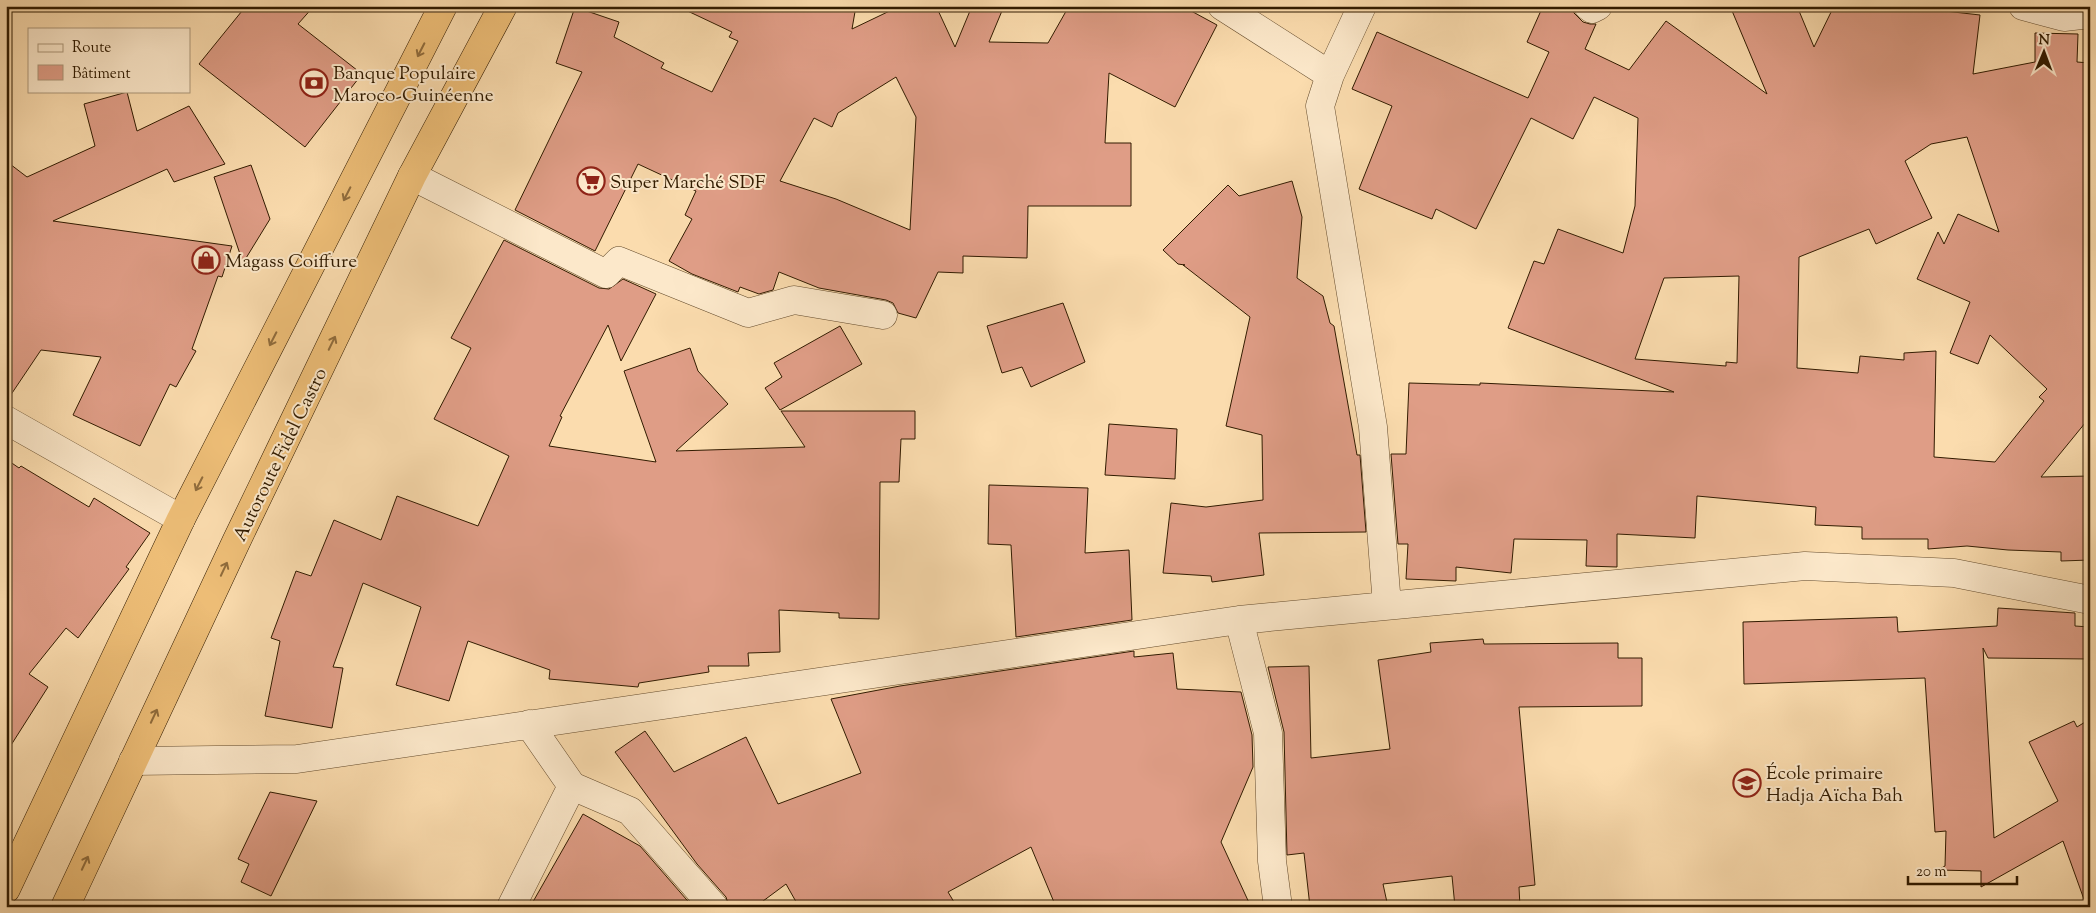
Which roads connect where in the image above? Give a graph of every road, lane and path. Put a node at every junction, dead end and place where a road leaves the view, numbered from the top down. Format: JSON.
{"nodes":[{"id":1,"x":443,"y":6,"type":"edge"},
{"id":2,"x":503,"y":6,"type":"edge"},
{"id":3,"x":1222,"y":6,"type":"edge"},
{"id":4,"x":1362,"y":6,"type":"edge"},
{"id":5,"x":1588,"y":6,"type":"edge"},
{"id":6,"x":1598,"y":6,"type":"edge"},
{"id":7,"x":2023,"y":6,"type":"edge"},
{"id":8,"x":2090,"y":14,"type":"edge"},
{"id":9,"x":1330,"y":74,"type":"junction"},
{"id":10,"x":412,"y":176,"type":"junction"},
{"id":11,"x":883,"y":315,"type":"dead end"},
{"id":12,"x":6,"y":420,"type":"edge"},
{"id":13,"x":181,"y":519,"type":"junction"},
{"id":14,"x":2090,"y":600,"type":"edge"},
{"id":15,"x":1387,"y":605,"type":"junction"},
{"id":16,"x":1239,"y":620,"type":"junction"},
{"id":17,"x":529,"y":724,"type":"junction"},
{"id":18,"x":133,"y":761,"type":"junction"},
{"id":19,"x":572,"y":786,"type":"junction"},
{"id":20,"x":6,"y":888,"type":"edge"},
{"id":21,"x":65,"y":907,"type":"edge"},
{"id":22,"x":511,"y":907,"type":"edge"},
{"id":23,"x":714,"y":907,"type":"edge"},
{"id":24,"x":1278,"y":907,"type":"edge"}],
"edges":[{"from":1,"to":13,"type":"highway","one_way":true},
{"from":2,"to":10,"type":"highway","name":"Autoroute Fidel Castro"},
{"from":3,"to":9,"type":"street"},
{"from":4,"to":9,"type":"street"},
{"from":5,"to":6,"type":"street"},
{"from":7,"to":8,"type":"street"},
{"from":9,"to":15,"type":"street"},
{"from":10,"to":11,"type":"street"},
{"from":18,"to":10,"type":"highway","name":"Autoroute Fidel Castro","one_way":true},
{"from":12,"to":13,"type":"street"},
{"from":13,"to":20,"type":"highway"},
{"from":14,"to":15,"type":"street"},
{"from":15,"to":16,"type":"street"},
{"from":16,"to":17,"type":"street"},
{"from":16,"to":24,"type":"street"},
{"from":17,"to":18,"type":"street"},
{"from":17,"to":19,"type":"street"},
{"from":21,"to":18,"type":"highway","name":"Autoroute Fidel Castro","one_way":true},
{"from":19,"to":22,"type":"street"},
{"from":19,"to":23,"type":"street"}]}
